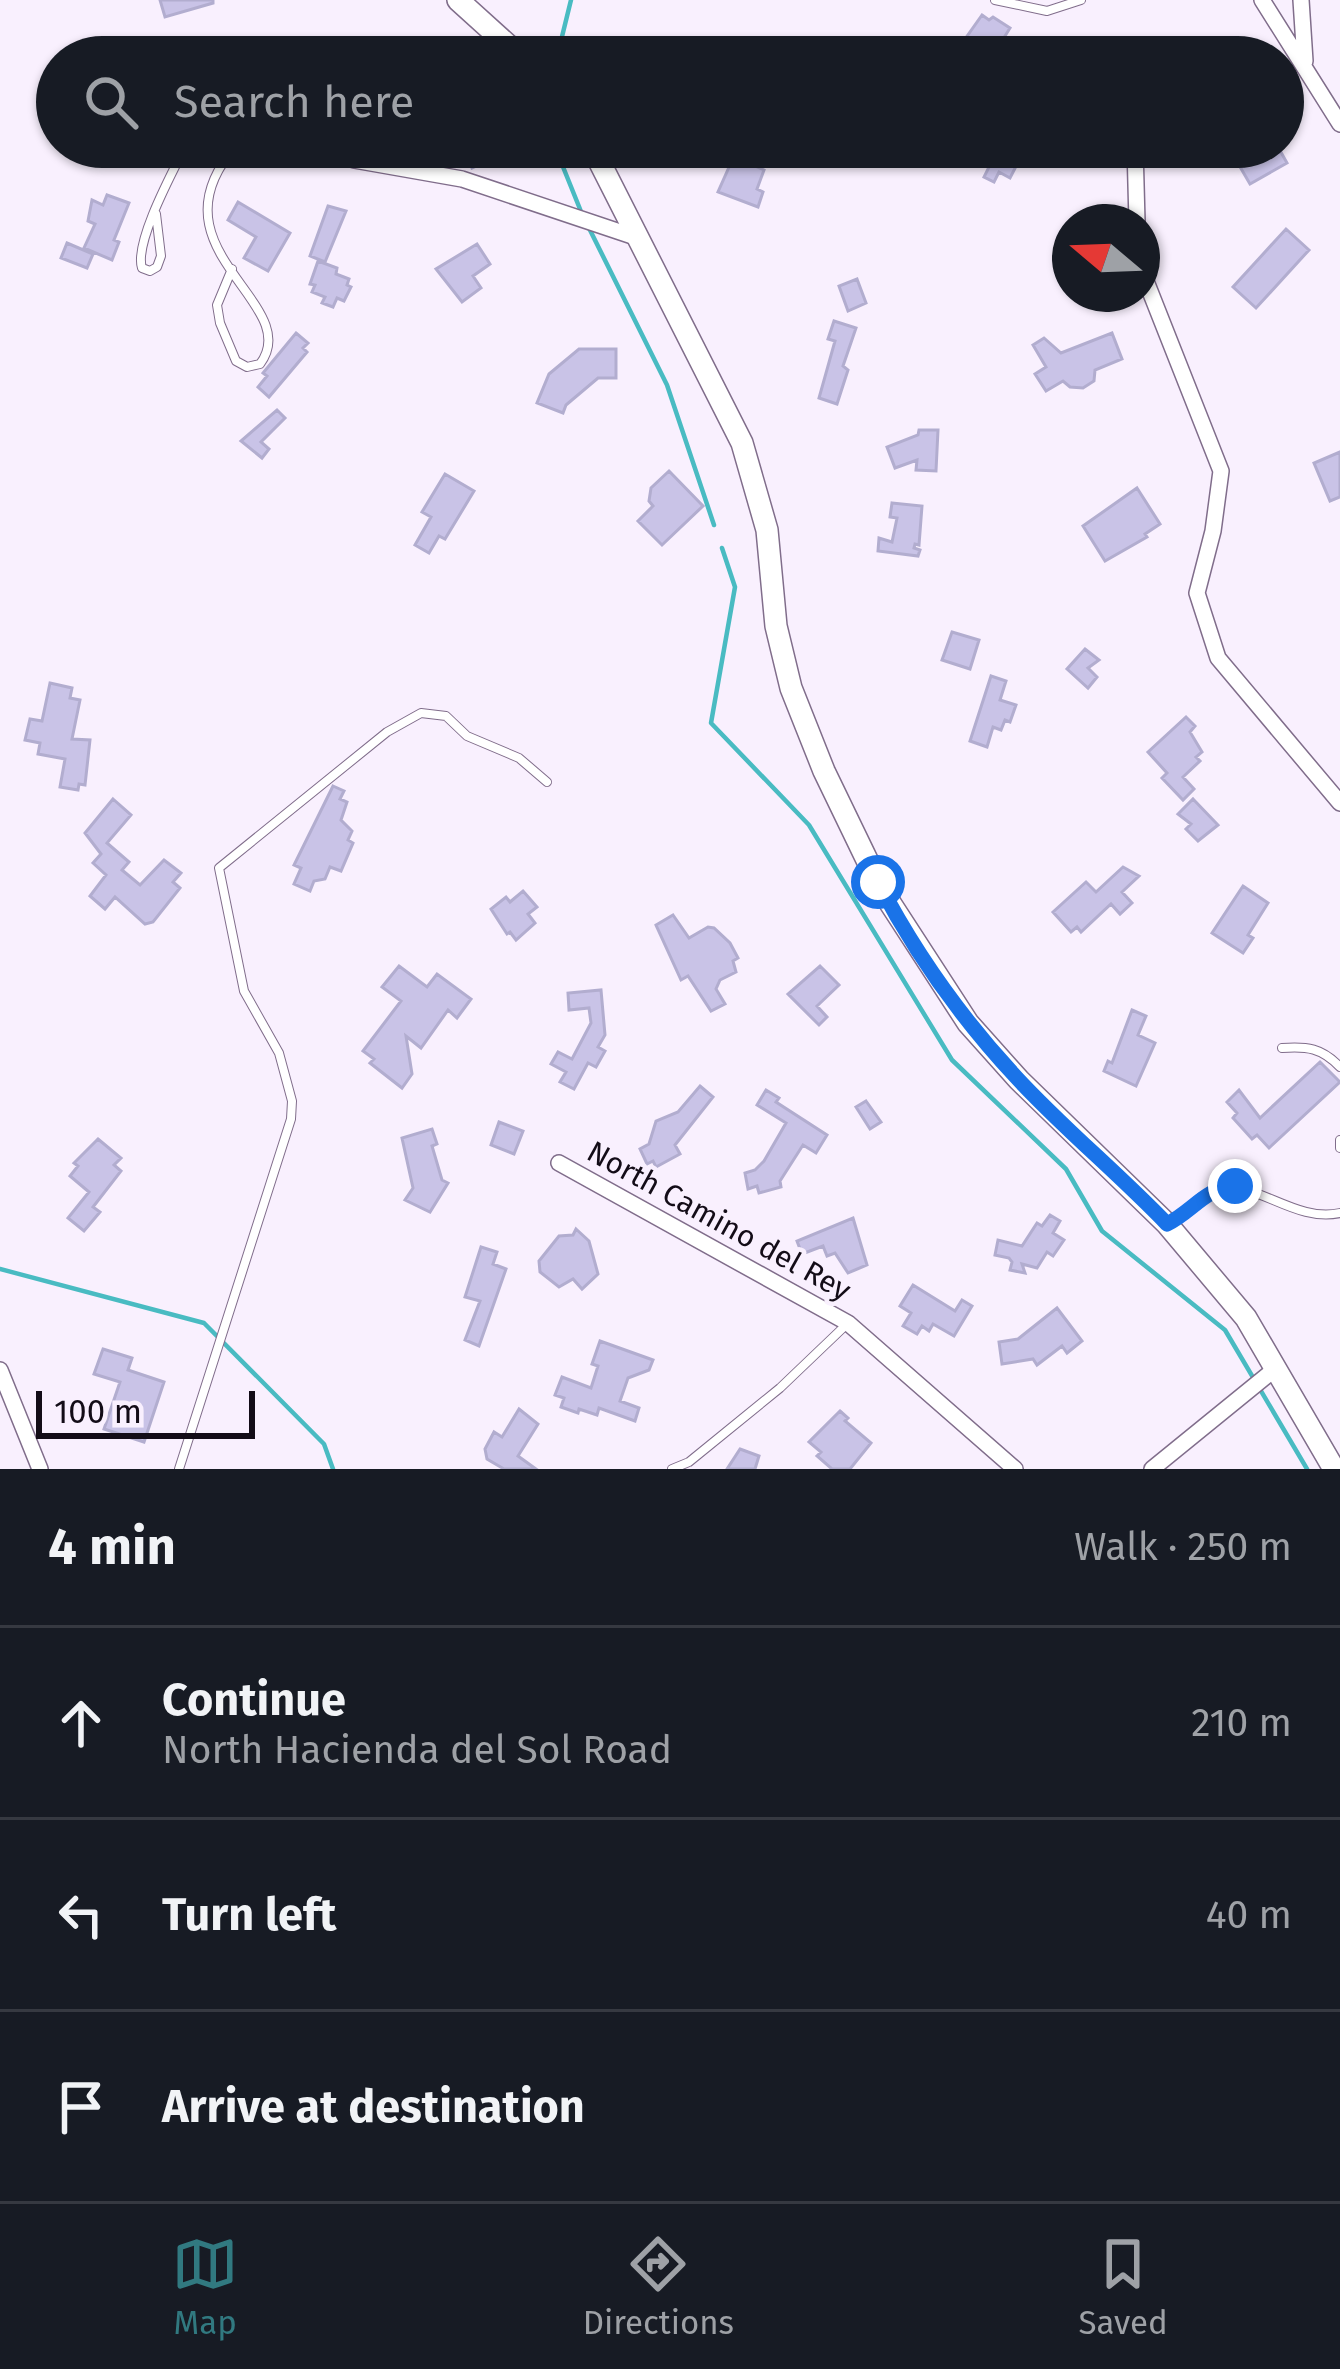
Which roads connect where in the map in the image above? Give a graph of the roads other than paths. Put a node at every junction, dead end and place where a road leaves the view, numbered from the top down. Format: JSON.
{"nodes":[{"id":1,"x":458,"y":0,"type":"edge"},
{"id":2,"x":995,"y":0,"type":"edge"},
{"id":3,"x":1081,"y":0,"type":"edge"},
{"id":4,"x":1262,"y":0,"type":"edge"},
{"id":5,"x":1301,"y":0,"type":"edge"},
{"id":6,"x":498,"y":36,"type":"edge"},
{"id":7,"x":1286,"y":36,"type":"edge"},
{"id":8,"x":1303,"y":36,"type":"edge"},
{"id":9,"x":1304,"y":48,"type":"edge"},
{"id":10,"x":1305,"y":64,"type":"joint"},
{"id":11,"x":1340,"y":124,"type":"edge"},
{"id":12,"x":176,"y":168,"type":"edge"},
{"id":13,"x":220,"y":168,"type":"edge"},
{"id":14,"x":399,"y":168,"type":"edge"},
{"id":15,"x":602,"y":168,"type":"edge"},
{"id":16,"x":1136,"y":168,"type":"edge"},
{"id":17,"x":1137,"y":204,"type":"edge"},
{"id":18,"x":156,"y":214,"type":"junction"},
{"id":19,"x":635,"y":237,"type":"junction"},
{"id":20,"x":232,"y":269,"type":"junction"},
{"id":21,"x":1158,"y":312,"type":"edge"},
{"id":22,"x":547,"y":782,"type":"dead end"},
{"id":23,"x":1340,"y":802,"type":"edge"},
{"id":24,"x":1282,"y":1048,"type":"dead end"},
{"id":25,"x":1340,"y":1066,"type":"edge"},
{"id":26,"x":559,"y":1163,"type":"dead end"},
{"id":27,"x":1340,"y":1213,"type":"edge"},
{"id":28,"x":1167,"y":1224,"type":"junction"},
{"id":29,"x":848,"y":1323,"type":"junction"},
{"id":30,"x":1275,"y":1369,"type":"junction"},
{"id":31,"x":0,"y":1370,"type":"edge"},
{"id":32,"x":40,"y":1469,"type":"edge"},
{"id":33,"x":179,"y":1469,"type":"edge"},
{"id":34,"x":672,"y":1469,"type":"edge"},
{"id":35,"x":1015,"y":1469,"type":"edge"},
{"id":36,"x":1151,"y":1469,"type":"edge"},
{"id":37,"x":1334,"y":1469,"type":"edge"}],
"edges":[{"from":1,"to":6,"type":"street"},
{"from":2,"to":3,"type":"lane"},
{"from":4,"to":7,"type":"street"},
{"from":5,"to":8,"type":"street"},
{"from":9,"to":10,"type":"street"},
{"from":10,"to":11,"type":"street"},
{"from":12,"to":18,"type":"lane"},
{"from":13,"to":20,"type":"lane"},
{"from":14,"to":19,"type":"street"},
{"from":15,"to":19,"type":"street"},
{"from":16,"to":17,"type":"street"},
{"from":18,"to":18,"type":"lane"},
{"from":19,"to":28,"type":"street"},
{"from":20,"to":20,"type":"lane"},
{"from":21,"to":23,"type":"street"},
{"from":22,"to":33,"type":"lane"},
{"from":24,"to":25,"type":"lane"},
{"from":26,"to":29,"type":"street","name":"North Camino del Rey"},
{"from":27,"to":28,"type":"lane"},
{"from":28,"to":30,"type":"street"},
{"from":29,"to":34,"type":"lane"},
{"from":29,"to":35,"type":"street","name":"North Camino del Rey"},
{"from":30,"to":36,"type":"street"},
{"from":30,"to":37,"type":"street"},
{"from":31,"to":32,"type":"street"}]}
